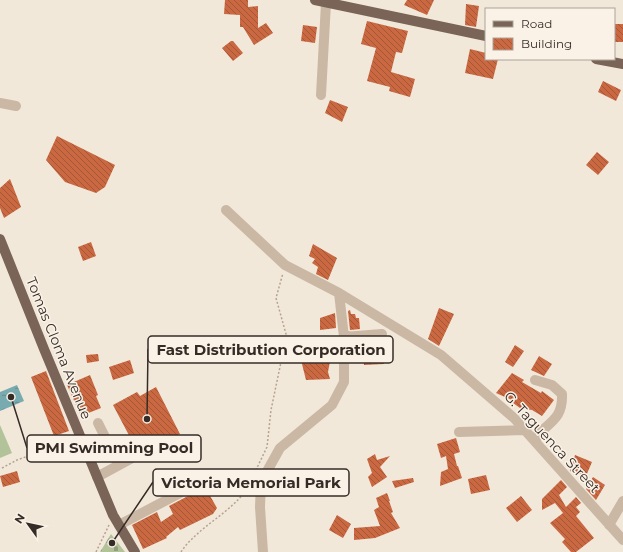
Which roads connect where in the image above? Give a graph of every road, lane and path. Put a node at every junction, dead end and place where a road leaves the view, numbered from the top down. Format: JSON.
{"nodes":[{"id":1,"x":315,"y":0,"type":"edge"},
{"id":2,"x":327,"y":1,"type":"edge"},
{"id":3,"x":485,"y":36,"type":"edge"},
{"id":4,"x":601,"y":60,"type":"edge"},
{"id":5,"x":623,"y":64,"type":"edge"},
{"id":6,"x":321,"y":95,"type":"dead end"},
{"id":7,"x":0,"y":103,"type":"edge"},
{"id":8,"x":16,"y":106,"type":"dead end"},
{"id":9,"x":226,"y":210,"type":"dead end"},
{"id":10,"x":0,"y":239,"type":"edge"},
{"id":11,"x":285,"y":265,"type":"junction"},
{"id":12,"x":339,"y":293,"type":"junction"},
{"id":13,"x":382,"y":334,"type":"dead end"},
{"id":14,"x":346,"y":337,"type":"junction"},
{"id":15,"x":358,"y":351,"type":"dead end"},
{"id":16,"x":536,"y":380,"type":"dead end"},
{"id":17,"x":98,"y":423,"type":"dead end"},
{"id":18,"x":525,"y":430,"type":"junction"},
{"id":19,"x":459,"y":432,"type":"dead end"},
{"id":20,"x":81,"y":438,"type":"junction"},
{"id":21,"x":536,"y":442,"type":"junction"},
{"id":22,"x":132,"y":458,"type":"dead end"},
{"id":23,"x":119,"y":465,"type":"junction"},
{"id":24,"x":2,"y":468,"type":"dead end"},
{"id":25,"x":97,"y":477,"type":"junction"},
{"id":26,"x":202,"y":482,"type":"dead end"},
{"id":27,"x":623,"y":501,"type":"edge"},
{"id":28,"x":113,"y":515,"type":"junction"},
{"id":29,"x":119,"y":525,"type":"junction"},
{"id":30,"x":609,"y":525,"type":"junction"},
{"id":31,"x":623,"y":540,"type":"edge"},
{"id":32,"x":96,"y":552,"type":"edge"},
{"id":33,"x":135,"y":552,"type":"edge"},
{"id":34,"x":181,"y":552,"type":"edge"},
{"id":35,"x":263,"y":552,"type":"edge"}],
"edges":[{"from":1,"to":2,"type":"main road"},
{"from":2,"to":3,"type":"main road"},
{"from":2,"to":6,"type":"street"},
{"from":4,"to":5,"type":"main road"},
{"from":7,"to":8,"type":"street"},
{"from":9,"to":11,"type":"street","name":"G. Taguenca Street"},
{"from":10,"to":20,"type":"main road","name":"Tomas Cloma Avenue"},
{"from":11,"to":12,"type":"street","name":"G. Taguenca Street"},
{"from":11,"to":34,"type":"path"},
{"from":12,"to":14,"type":"street"},
{"from":12,"to":18,"type":"street","name":"G. Taguenca Street"},
{"from":13,"to":14,"type":"street"},
{"from":14,"to":15,"type":"street"},
{"from":14,"to":35,"type":"street"},
{"from":16,"to":21,"type":"street"},
{"from":17,"to":23,"type":"street"},
{"from":18,"to":19,"type":"street"},
{"from":18,"to":21,"type":"street","name":"G. Taguenca Street"},
{"from":20,"to":24,"type":"path"},
{"from":20,"to":25,"type":"main road","name":"Tomas Cloma Avenue"},
{"from":21,"to":30,"type":"street","name":"G. Taguenca Street"},
{"from":22,"to":23,"type":"street"},
{"from":23,"to":25,"type":"street"},
{"from":25,"to":28,"type":"main road","name":"Tomas Cloma Avenue"},
{"from":26,"to":29,"type":"street"},
{"from":27,"to":30,"type":"street"},
{"from":28,"to":29,"type":"main road","name":"Tomas Cloma Avenue"},
{"from":28,"to":32,"type":"path"},
{"from":29,"to":33,"type":"main road","name":"Tomas Cloma Avenue"},
{"from":30,"to":31,"type":"street","name":"G. Taguenca Street"}]}
